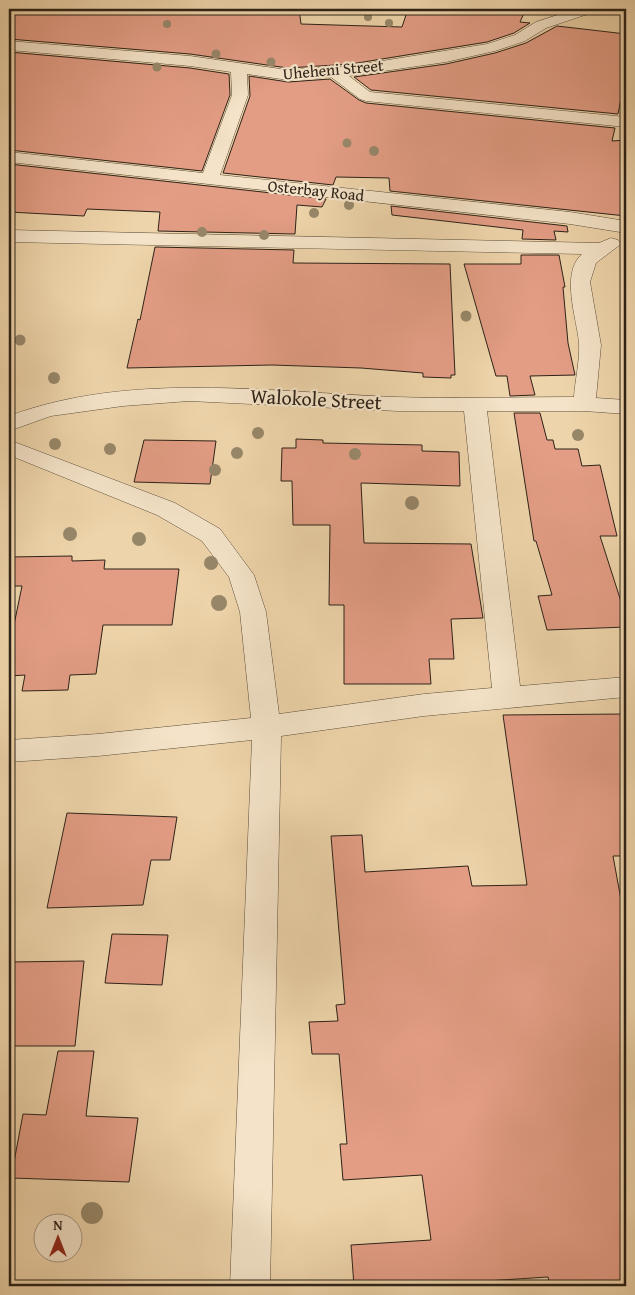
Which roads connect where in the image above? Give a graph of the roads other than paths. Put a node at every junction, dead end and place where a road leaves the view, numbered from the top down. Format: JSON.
{"nodes":[{"id":1,"x":547,"y":9,"type":"edge"},
{"id":2,"x":589,"y":9,"type":"edge"},
{"id":3,"x":541,"y":25,"type":"junction"},
{"id":4,"x":9,"y":45,"type":"edge"},
{"id":5,"x":239,"y":70,"type":"junction"},
{"id":6,"x":334,"y":72,"type":"junction"},
{"id":7,"x":626,"y":122,"type":"edge"},
{"id":8,"x":9,"y":157,"type":"edge"},
{"id":9,"x":210,"y":178,"type":"junction"},
{"id":10,"x":624,"y":227,"type":"edge"},
{"id":11,"x":9,"y":236,"type":"edge"},
{"id":12,"x":604,"y":248,"type":"junction"},
{"id":13,"x":475,"y":404,"type":"junction"},
{"id":14,"x":584,"y":404,"type":"junction"},
{"id":15,"x":626,"y":407,"type":"edge"},
{"id":16,"x":9,"y":424,"type":"edge"},
{"id":17,"x":9,"y":447,"type":"edge"},
{"id":18,"x":626,"y":687,"type":"edge"},
{"id":19,"x":507,"y":696,"type":"junction"},
{"id":20,"x":267,"y":727,"type":"junction"},
{"id":21,"x":9,"y":751,"type":"edge"},
{"id":22,"x":250,"y":1286,"type":"edge"}],
"edges":[{"from":1,"to":3,"type":"street"},
{"from":2,"to":3,"type":"street","name":"Uheheni Street"},
{"from":3,"to":6,"type":"street","name":"Uheheni Street"},
{"from":4,"to":5,"type":"street","name":"Uheheni Street"},
{"from":5,"to":6,"type":"street","name":"Uheheni Street"},
{"from":5,"to":9,"type":"street"},
{"from":6,"to":7,"type":"street"},
{"from":8,"to":9,"type":"street","name":"Osterbay Road"},
{"from":9,"to":10,"type":"street","name":"Osterbay Road"},
{"from":10,"to":12,"type":"street"},
{"from":11,"to":12,"type":"street"},
{"from":12,"to":14,"type":"street"},
{"from":13,"to":14,"type":"street","name":"Walokole Street"},
{"from":13,"to":16,"type":"street","name":"Walokole Street"},
{"from":13,"to":19,"type":"street"},
{"from":14,"to":15,"type":"street","name":"Walokole Street"},
{"from":17,"to":20,"type":"street"},
{"from":18,"to":19,"type":"street"},
{"from":19,"to":20,"type":"street"},
{"from":20,"to":21,"type":"street"},
{"from":20,"to":22,"type":"street"}]}
